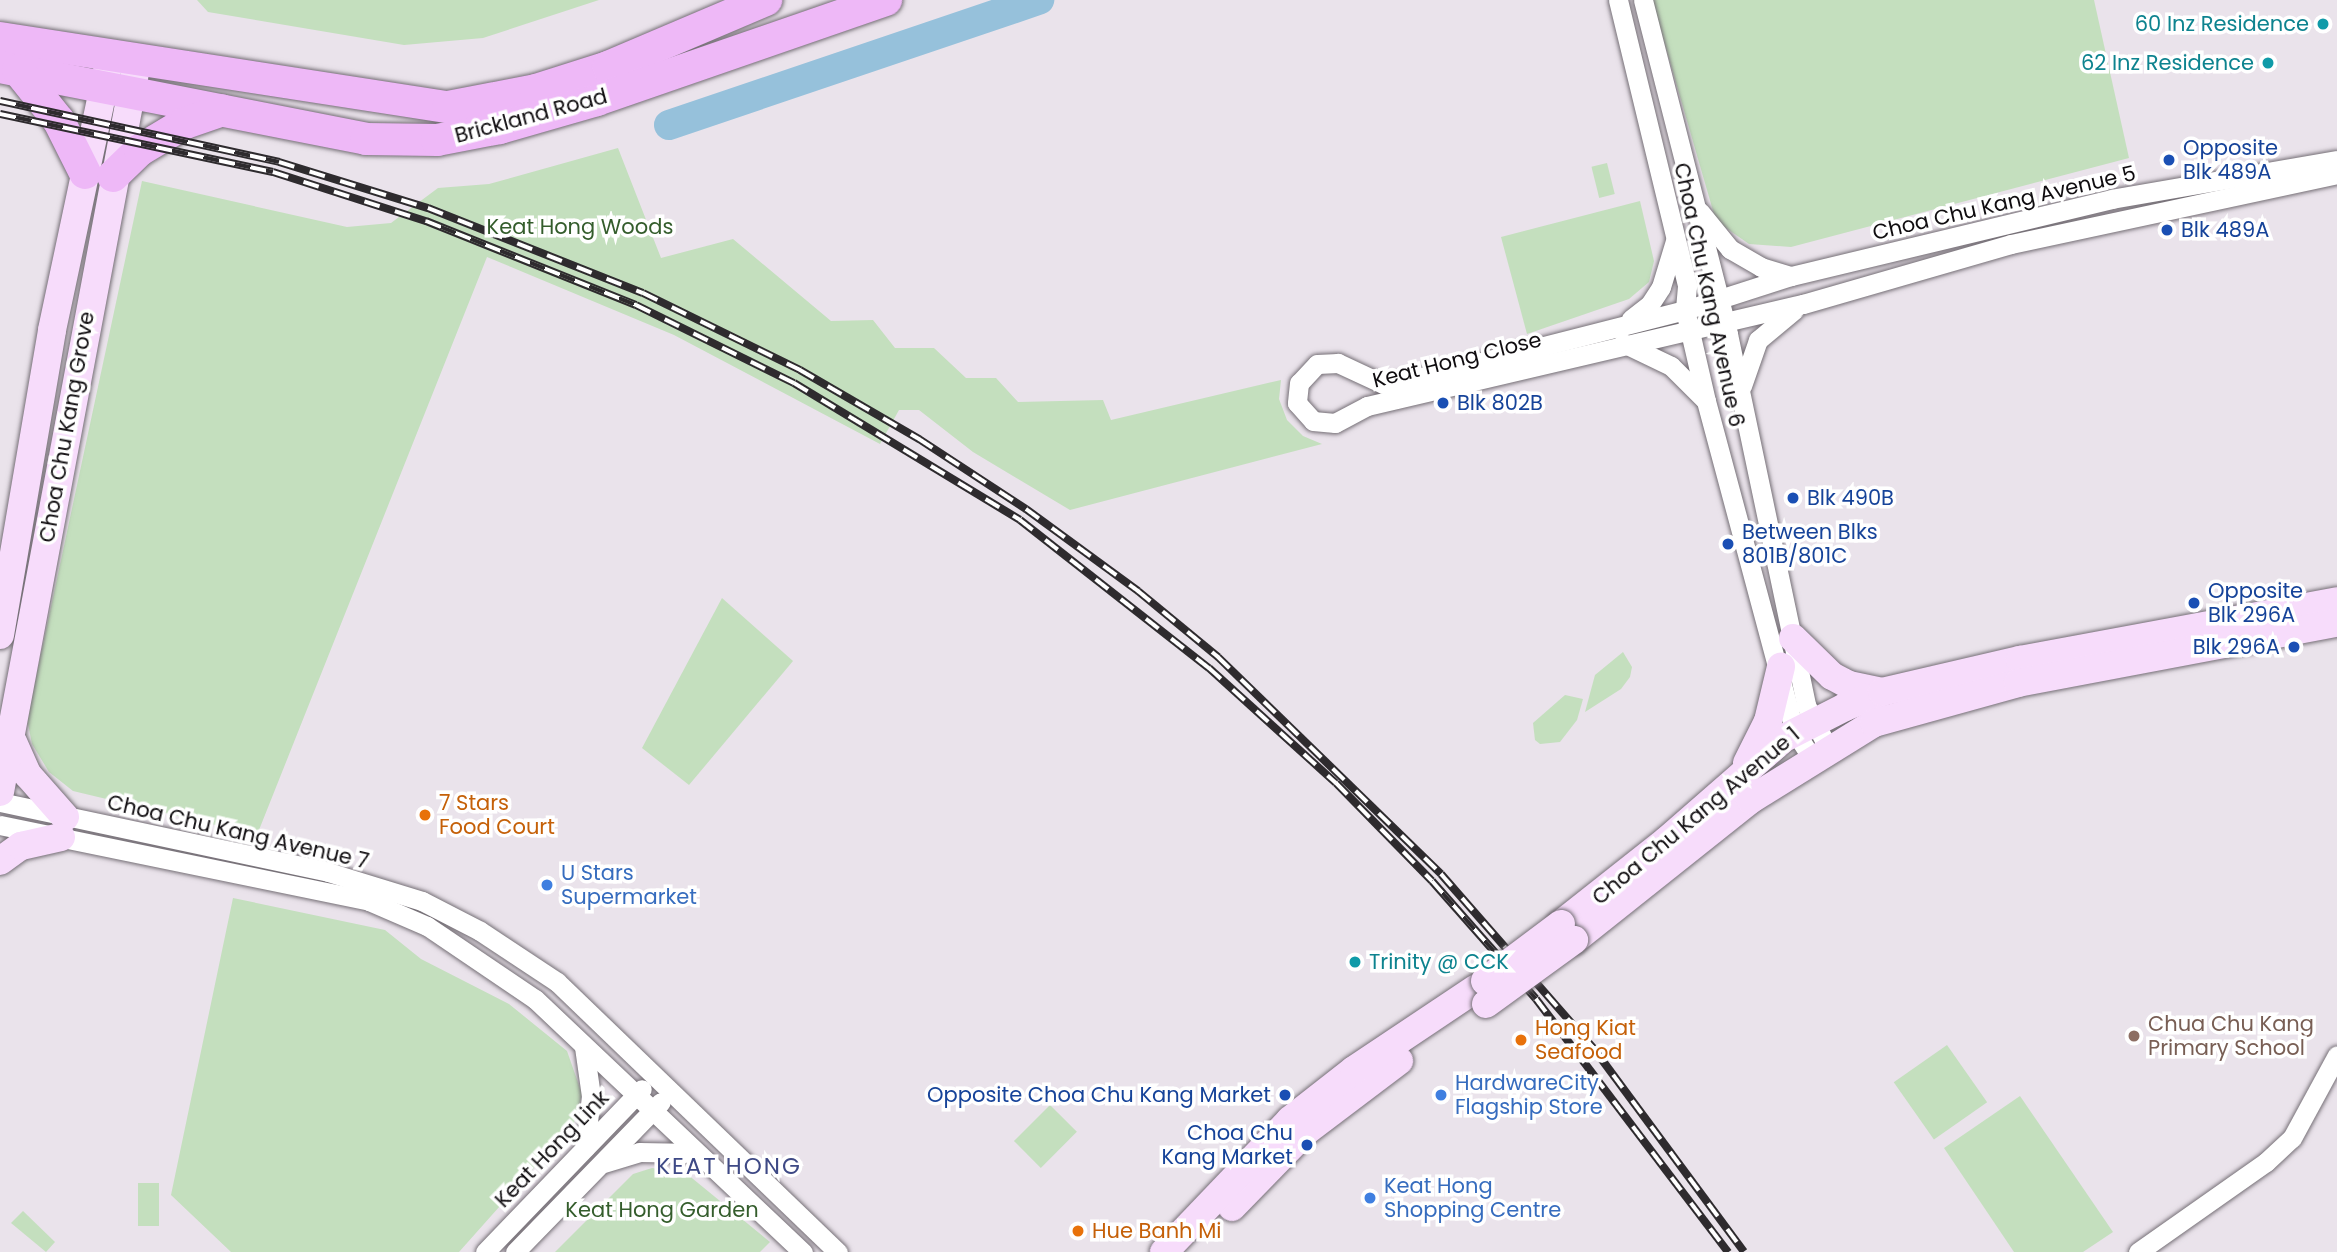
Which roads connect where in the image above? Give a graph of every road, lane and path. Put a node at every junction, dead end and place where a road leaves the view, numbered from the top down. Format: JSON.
{"nodes":[{"id":1,"x":766,"y":0,"type":"edge"},
{"id":2,"x":886,"y":0,"type":"edge"},
{"id":3,"x":1618,"y":0,"type":"edge"},
{"id":4,"x":1643,"y":0,"type":"edge"},
{"id":5,"x":0,"y":38,"type":"edge"},
{"id":6,"x":9,"y":68,"type":"edge"},
{"id":7,"x":121,"y":75,"type":"junction"},
{"id":8,"x":227,"y":109,"type":"junction"},
{"id":9,"x":2337,"y":160,"type":"edge"},
{"id":10,"x":2299,"y":174,"type":"junction"},
{"id":11,"x":2337,"y":174,"type":"edge"},
{"id":12,"x":99,"y":175,"type":"junction"},
{"id":13,"x":1695,"y":205,"type":"junction"},
{"id":14,"x":1676,"y":238,"type":"junction"},
{"id":15,"x":1791,"y":276,"type":"junction"},
{"id":16,"x":1719,"y":298,"type":"junction"},
{"id":17,"x":1803,"y":304,"type":"junction"},
{"id":18,"x":1688,"y":320,"type":"junction"},
{"id":19,"x":1725,"y":321,"type":"junction"},
{"id":20,"x":1623,"y":333,"type":"junction"},
{"id":21,"x":1741,"y":391,"type":"junction"},
{"id":22,"x":1706,"y":401,"type":"junction"},
{"id":23,"x":2337,"y":601,"type":"edge"},
{"id":24,"x":2337,"y":623,"type":"edge"},
{"id":25,"x":0,"y":635,"type":"edge"},
{"id":26,"x":1793,"y":638,"type":"junction"},
{"id":27,"x":1781,"y":667,"type":"junction"},
{"id":28,"x":1882,"y":692,"type":"junction"},
{"id":29,"x":1803,"y":727,"type":"junction"},
{"id":30,"x":13,"y":742,"type":"junction"},
{"id":31,"x":1820,"y":753,"type":"junction"},
{"id":32,"x":1739,"y":778,"type":"junction"},
{"id":33,"x":0,"y":792,"type":"edge"},
{"id":34,"x":0,"y":802,"type":"edge"},
{"id":35,"x":1696,"y":816,"type":"junction"},
{"id":36,"x":1724,"y":820,"type":"junction"},
{"id":37,"x":0,"y":825,"type":"edge"},
{"id":38,"x":63,"y":827,"type":"junction"},
{"id":39,"x":0,"y":861,"type":"edge"},
{"id":40,"x":1567,"y":932,"type":"junction"},
{"id":41,"x":1480,"y":996,"type":"junction"},
{"id":42,"x":584,"y":1046,"type":"junction"},
{"id":43,"x":2337,"y":1055,"type":"edge"},
{"id":44,"x":652,"y":1078,"type":"junction"},
{"id":45,"x":669,"y":1094,"type":"junction"},
{"id":46,"x":635,"y":1096,"type":"junction"},
{"id":47,"x":652,"y":1111,"type":"junction"},
{"id":48,"x":726,"y":1147,"type":"junction"},
{"id":49,"x":585,"y":1148,"type":"junction"},
{"id":50,"x":702,"y":1158,"type":"junction"},
{"id":51,"x":601,"y":1164,"type":"junction"},
{"id":52,"x":485,"y":1252,"type":"edge"},
{"id":53,"x":515,"y":1252,"type":"edge"},
{"id":54,"x":803,"y":1252,"type":"edge"},
{"id":55,"x":838,"y":1252,"type":"edge"},
{"id":56,"x":1164,"y":1252,"type":"edge"},
{"id":57,"x":1190,"y":1252,"type":"edge"},
{"id":58,"x":2138,"y":1252,"type":"edge"}],
"edges":[{"from":1,"to":7,"type":"main road","name":"Brickland Road"},
{"from":2,"to":8,"type":"main road","name":"Brickland Road"},
{"from":3,"to":14,"type":"street","name":"Choa Chu Kang Avenue 6"},
{"from":4,"to":13,"type":"street","name":"Choa Chu Kang Avenue 6"},
{"from":5,"to":7,"type":"main road","name":"Brickland Road"},
{"from":6,"to":7,"type":"main road","name":"Brickland Road"},
{"from":6,"to":12,"type":"main road"},
{"from":7,"to":8,"type":"main road","name":"Brickland Road"},
{"from":7,"to":12,"type":"street","name":"Choa Chu Kang Grove"},
{"from":8,"to":12,"type":"main road"},
{"from":9,"to":10,"type":"street","name":"Choa Chu Kang Avenue 5"},
{"from":10,"to":11,"type":"street","name":"Choa Chu Kang Avenue 5"},
{"from":10,"to":15,"type":"street","name":"Choa Chu Kang Avenue 5"},
{"from":10,"to":17,"type":"street","name":"Choa Chu Kang Avenue 5"},
{"from":12,"to":25,"type":"street","name":"Choa Chu Kang Grove"},
{"from":12,"to":30,"type":"street","name":"Choa Chu Kang Grove"},
{"from":13,"to":15,"type":"street"},
{"from":13,"to":16,"type":"street","name":"Choa Chu Kang Avenue 6"},
{"from":14,"to":18,"type":"street","name":"Choa Chu Kang Avenue 6"},
{"from":14,"to":20,"type":"street"},
{"from":15,"to":16,"type":"street","name":"Choa Chu Kang Avenue 5"},
{"from":16,"to":18,"type":"street","name":"Choa Chu Kang Avenue 5"},
{"from":16,"to":19,"type":"street","name":"Choa Chu Kang Avenue 6"},
{"from":17,"to":19,"type":"street","name":"Choa Chu Kang Avenue 5"},
{"from":17,"to":21,"type":"street"},
{"from":18,"to":19,"type":"street","name":"Choa Chu Kang Avenue 5"},
{"from":18,"to":20,"type":"street","name":"Keat Hong Close"},
{"from":18,"to":22,"type":"street","name":"Choa Chu Kang Avenue 6"},
{"from":19,"to":21,"type":"street","name":"Choa Chu Kang Avenue 6"},
{"from":20,"to":20,"type":"street","name":"Keat Hong Close"},
{"from":20,"to":22,"type":"street"},
{"from":21,"to":26,"type":"street","name":"Choa Chu Kang Avenue 6"},
{"from":22,"to":27,"type":"street","name":"Choa Chu Kang Avenue 6"},
{"from":23,"to":28,"type":"street","name":"Choa Chu Kang Avenue 1"},
{"from":24,"to":31,"type":"street","name":"Choa Chu Kang Avenue 1"},
{"from":26,"to":28,"type":"street"},
{"from":26,"to":29,"type":"street","name":"Choa Chu Kang Avenue 6"},
{"from":27,"to":29,"type":"street","name":"Choa Chu Kang Avenue 6"},
{"from":27,"to":32,"type":"street"},
{"from":28,"to":29,"type":"street","name":"Choa Chu Kang Avenue 1"},
{"from":29,"to":31,"type":"street","name":"Choa Chu Kang Avenue 6"},
{"from":29,"to":32,"type":"street","name":"Choa Chu Kang Avenue 1"},
{"from":30,"to":33,"type":"street","name":"Choa Chu Kang Grove"},
{"from":30,"to":38,"type":"street"},
{"from":31,"to":36,"type":"street","name":"Choa Chu Kang Avenue 1"},
{"from":32,"to":35,"type":"street","name":"Choa Chu Kang Avenue 1"},
{"from":34,"to":38,"type":"street","name":"Choa Chu Kang Avenue 7"},
{"from":35,"to":36,"type":"street"},
{"from":35,"to":40,"type":"street","name":"Choa Chu Kang Avenue 1"},
{"from":36,"to":40,"type":"street","name":"Choa Chu Kang Avenue 1"},
{"from":37,"to":38,"type":"street","name":"Choa Chu Kang Avenue 7"},
{"from":38,"to":39,"type":"street"},
{"from":38,"to":42,"type":"street","name":"Choa Chu Kang Avenue 7"},
{"from":38,"to":44,"type":"street","name":"Choa Chu Kang Avenue 7"},
{"from":40,"to":41,"type":"street","name":"Choa Chu Kang Avenue 1","bridge":true},
{"from":41,"to":56,"type":"street","name":"Choa Chu Kang Avenue 1"},
{"from":41,"to":57,"type":"street","name":"Choa Chu Kang Avenue 1"},
{"from":42,"to":46,"type":"street","name":"Choa Chu Kang Avenue 7"},
{"from":42,"to":49,"type":"street"},
{"from":43,"to":58,"type":"street"},
{"from":44,"to":45,"type":"street","name":"Choa Chu Kang Avenue 7"},
{"from":44,"to":46,"type":"street","name":"Keat Hong Link"},
{"from":45,"to":47,"type":"street"},
{"from":45,"to":48,"type":"street","name":"Choa Chu Kang Avenue 7"},
{"from":46,"to":47,"type":"street","name":"Choa Chu Kang Avenue 7"},
{"from":46,"to":49,"type":"street","name":"Keat Hong Link"},
{"from":47,"to":50,"type":"street","name":"Choa Chu Kang Avenue 7"},
{"from":47,"to":51,"type":"street"},
{"from":48,"to":50,"type":"street"},
{"from":48,"to":55,"type":"street","name":"Choa Chu Kang Avenue 7"},
{"from":49,"to":52,"type":"street","name":"Keat Hong Link"},
{"from":50,"to":51,"type":"street"},
{"from":50,"to":54,"type":"street","name":"Choa Chu Kang Avenue 7"},
{"from":51,"to":53,"type":"street"}]}
